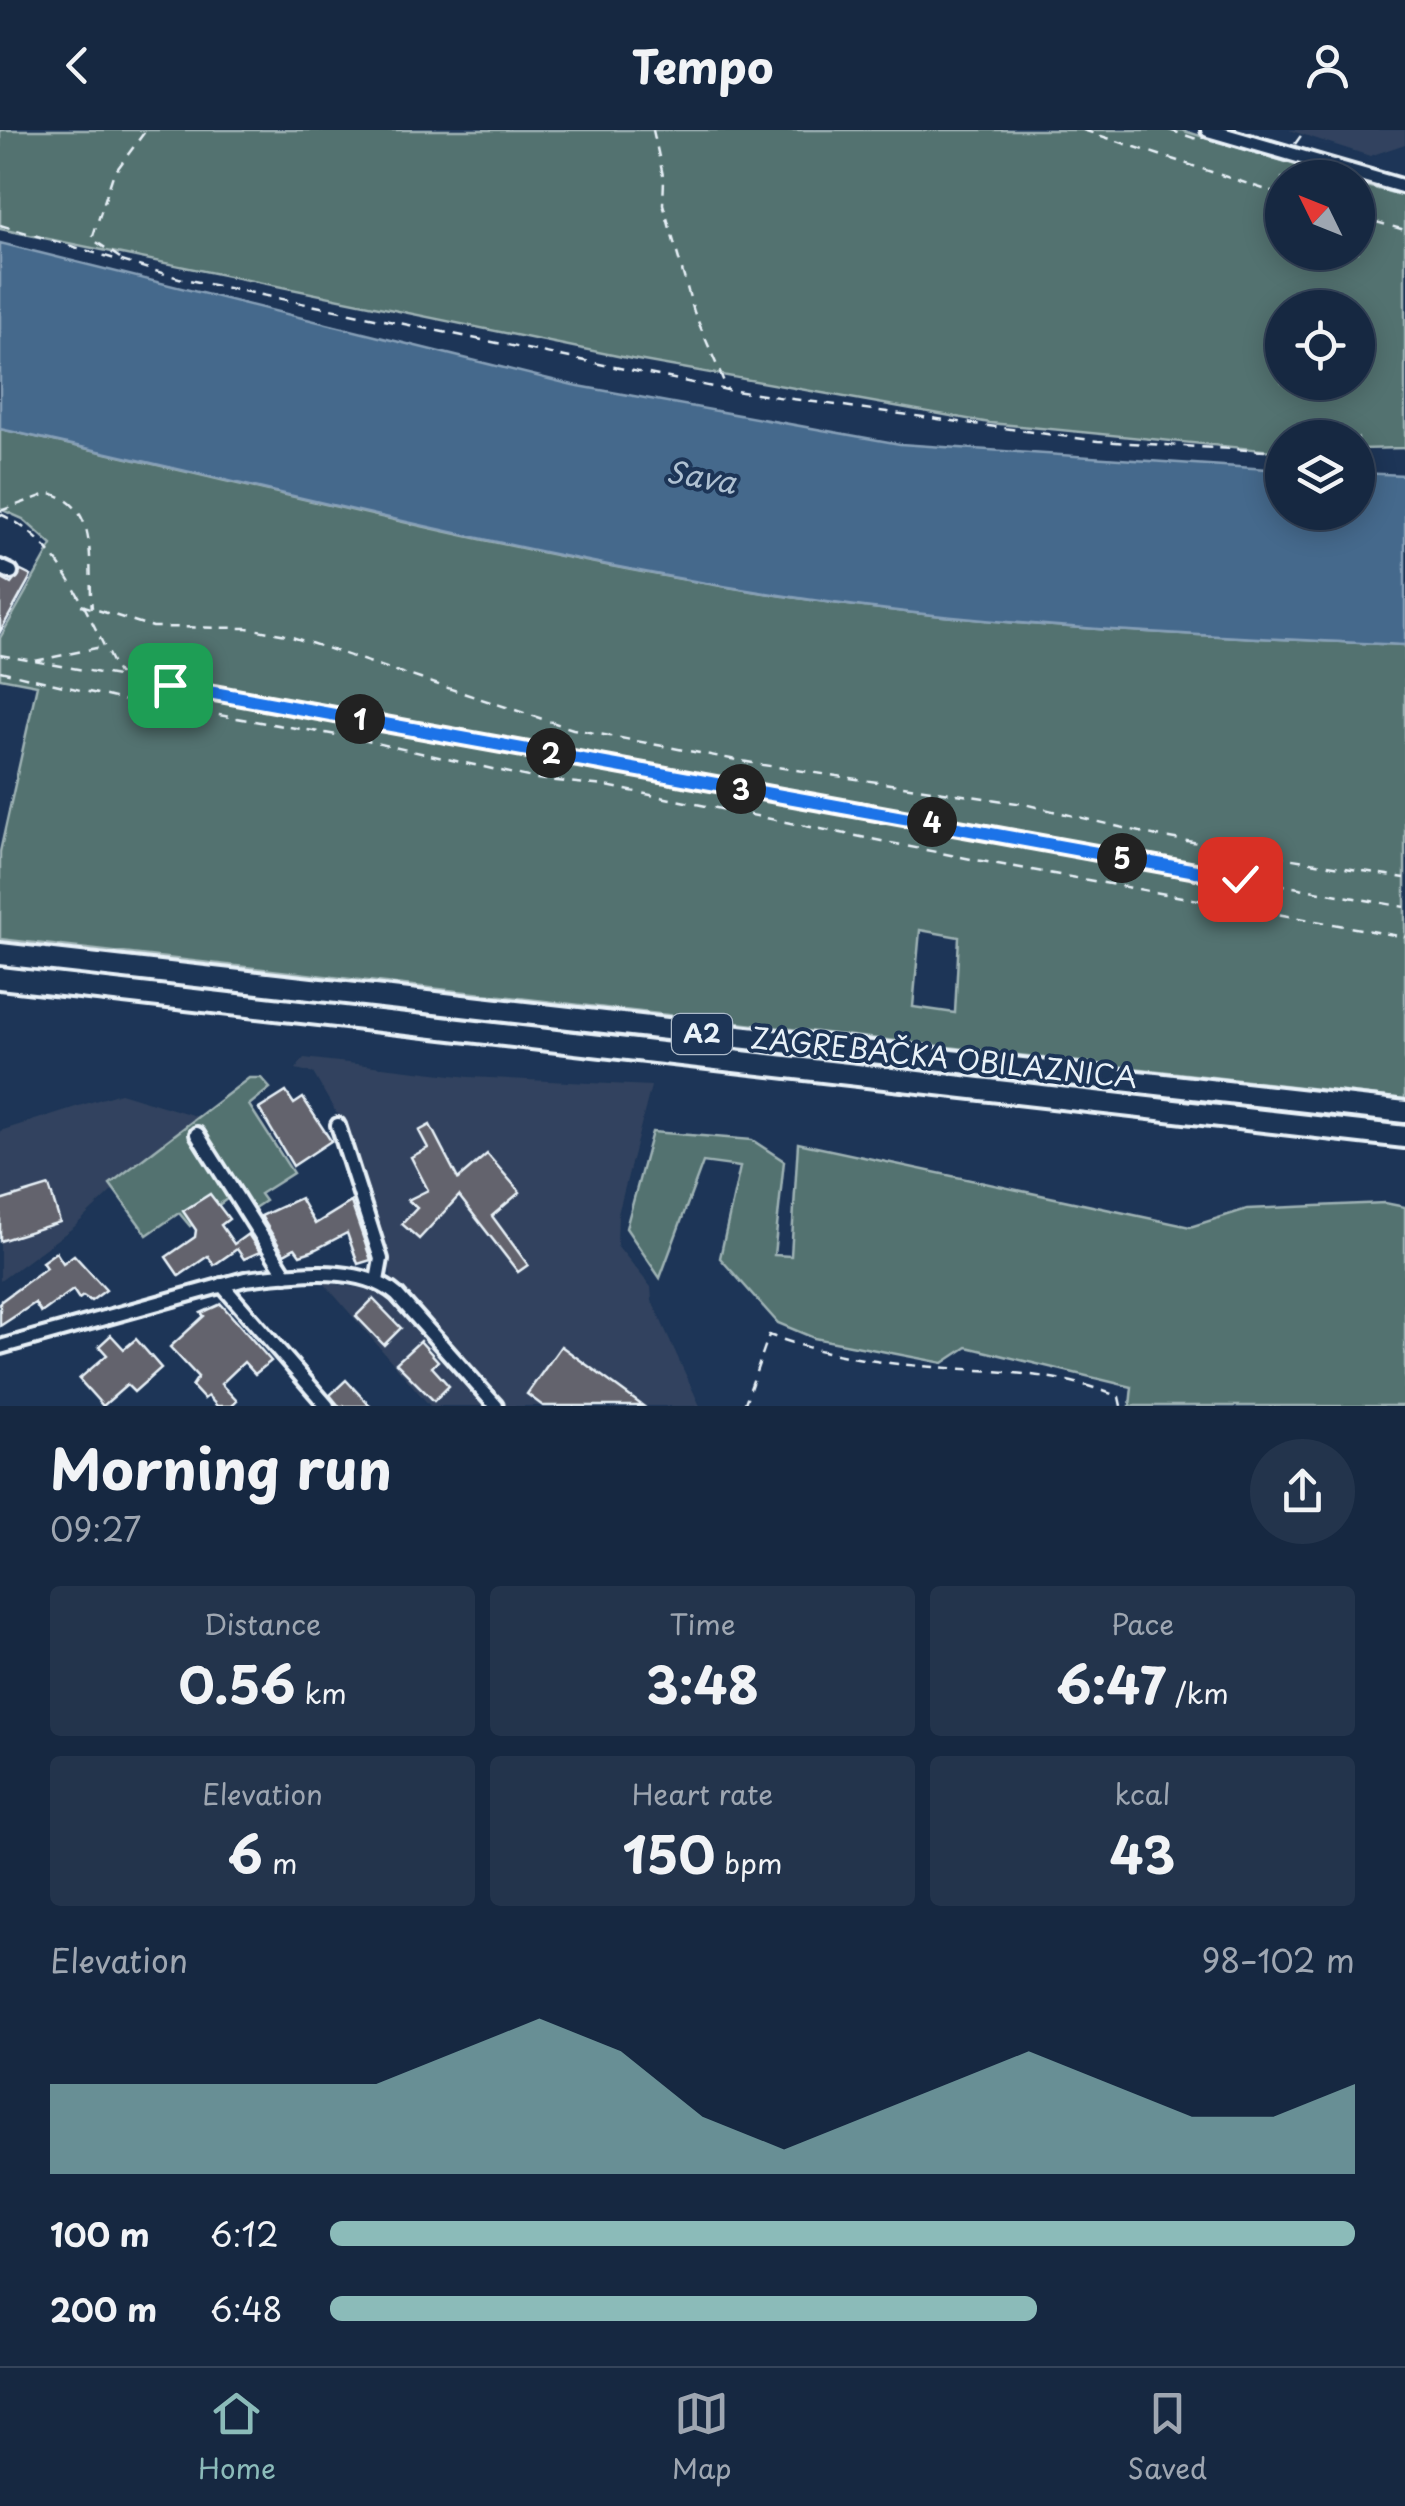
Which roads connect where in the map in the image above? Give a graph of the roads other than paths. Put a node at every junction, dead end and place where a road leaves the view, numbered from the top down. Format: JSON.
{"nodes":[{"id":1,"x":1208,"y":130,"type":"edge"},
{"id":2,"x":1405,"y":187,"type":"edge"},
{"id":3,"x":0,"y":954,"type":"edge"},
{"id":4,"x":0,"y":978,"type":"edge"},
{"id":5,"x":1405,"y":1112,"type":"edge"},
{"id":6,"x":338,"y":1125,"type":"dead end"},
{"id":7,"x":197,"y":1134,"type":"dead end"},
{"id":8,"x":1405,"y":1137,"type":"edge"},
{"id":9,"x":286,"y":1275,"type":"junction"},
{"id":10,"x":378,"y":1281,"type":"junction"},
{"id":11,"x":222,"y":1285,"type":"junction"},
{"id":12,"x":0,"y":1347,"type":"edge"},
{"id":13,"x":327,"y":1406,"type":"edge"},
{"id":14,"x":496,"y":1406,"type":"edge"}],
"edges":[{"from":1,"to":2,"type":"street"},
{"from":3,"to":5,"type":"highway","name":"ZAGREBAČKA OBILAZNICA","number":"A2"},
{"from":4,"to":8,"type":"highway","name":"ZAGREBAČKA OBILAZNICA","number":"A2"},
{"from":6,"to":10,"type":"street"},
{"from":7,"to":9,"type":"street"},
{"from":9,"to":10,"type":"street"},
{"from":9,"to":11,"type":"street"},
{"from":10,"to":14,"type":"street"},
{"from":11,"to":12,"type":"street"},
{"from":11,"to":13,"type":"street"}]}
